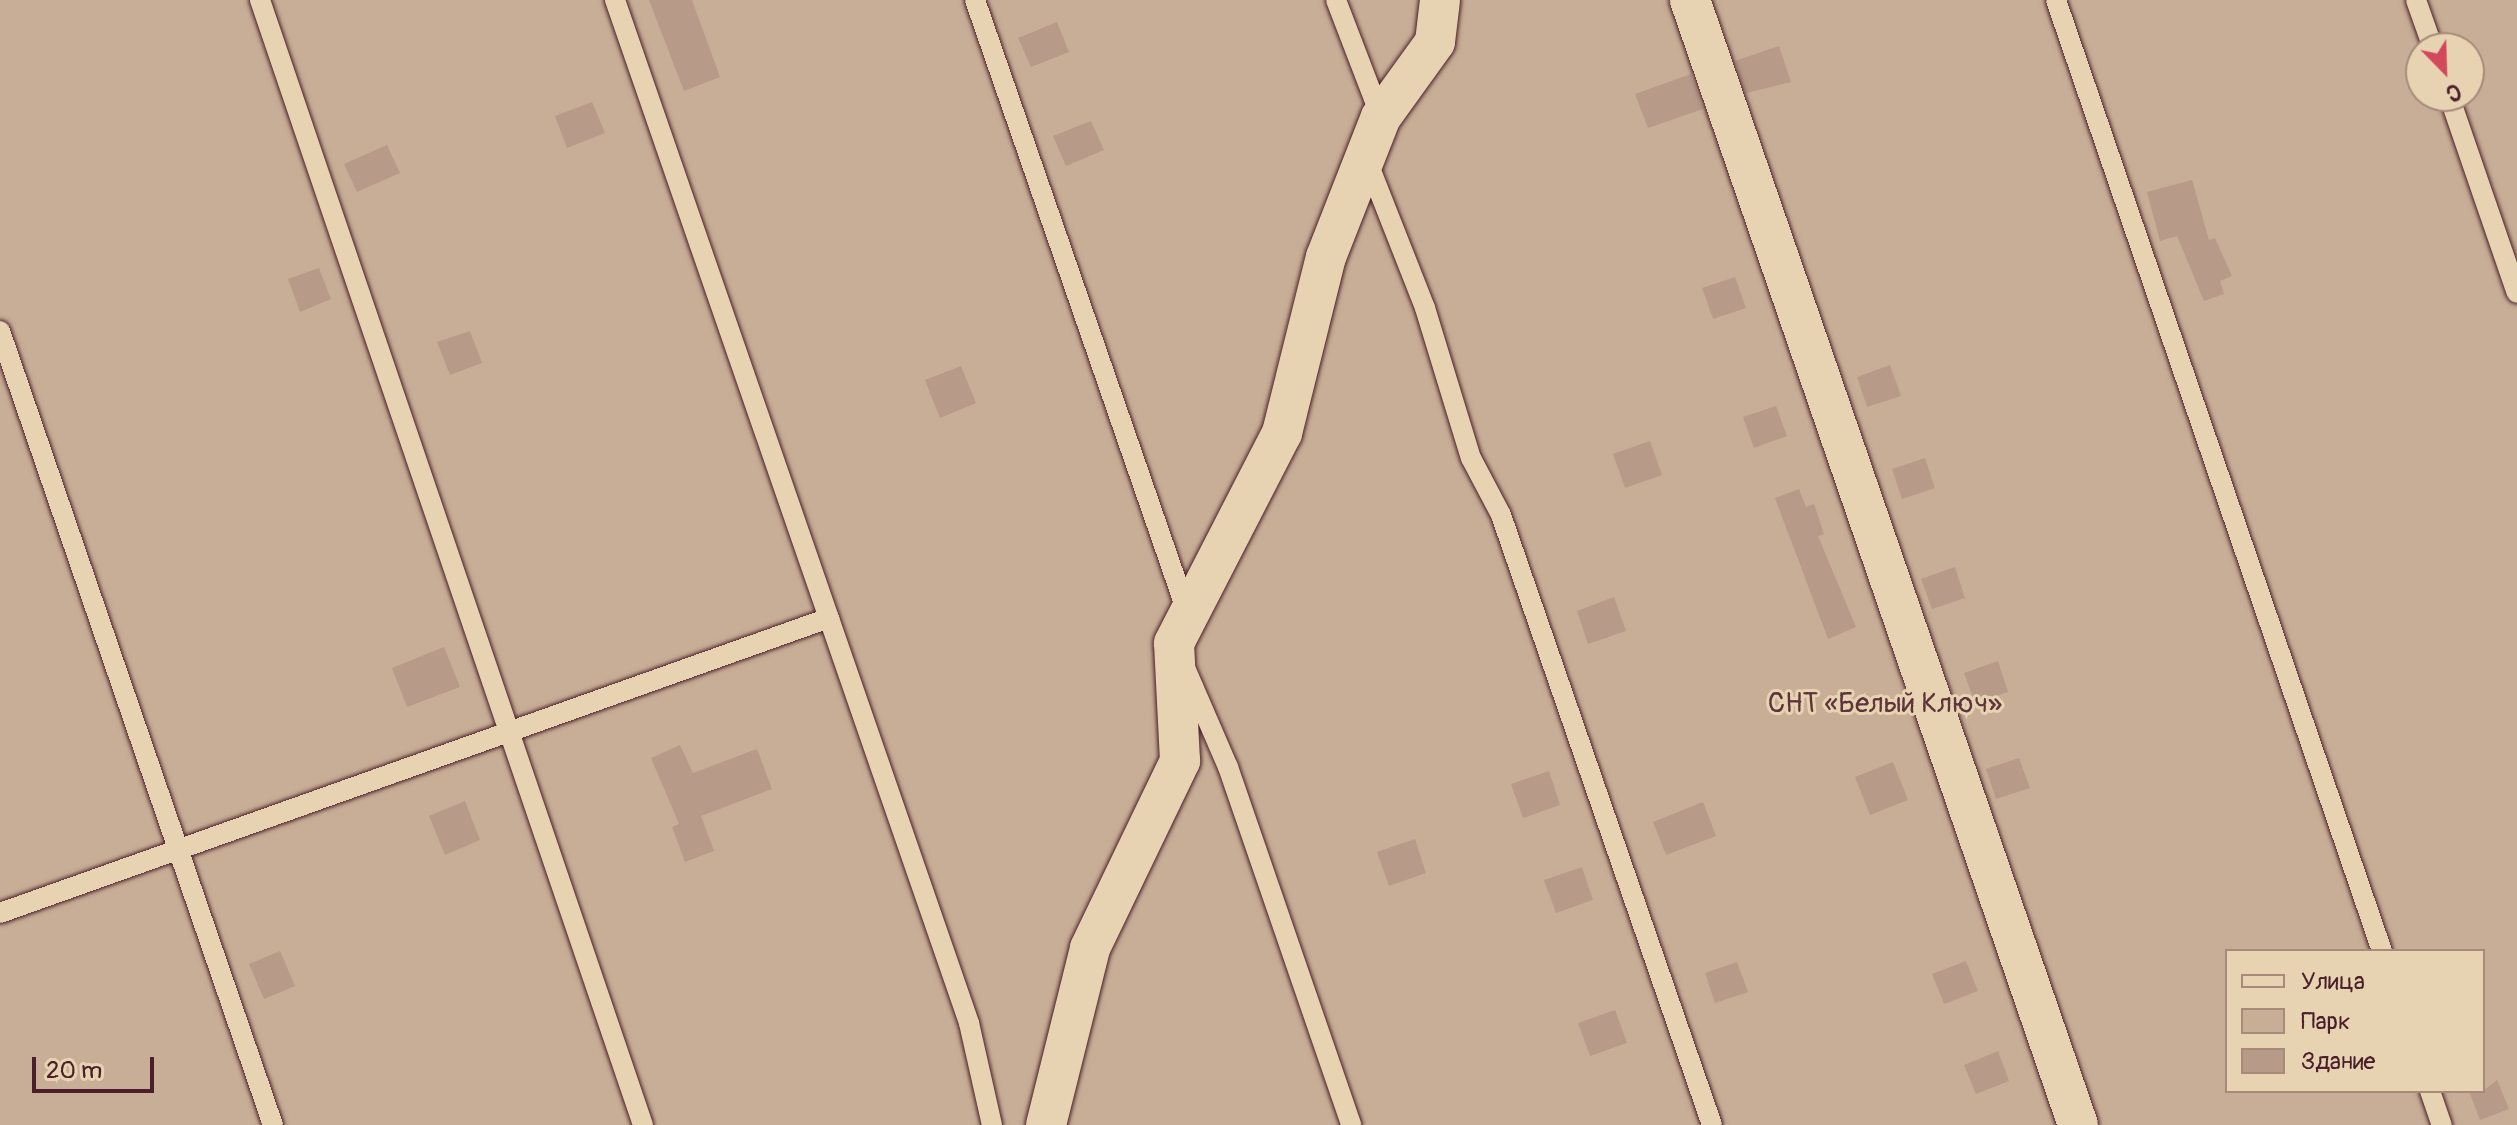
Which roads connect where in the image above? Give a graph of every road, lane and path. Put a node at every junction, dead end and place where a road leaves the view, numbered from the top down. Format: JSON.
{"nodes":[{"id":1,"x":260,"y":0,"type":"edge"},
{"id":2,"x":615,"y":0,"type":"edge"},
{"id":3,"x":975,"y":0,"type":"edge"},
{"id":4,"x":1336,"y":0,"type":"edge"},
{"id":5,"x":1440,"y":0,"type":"edge"},
{"id":6,"x":1690,"y":0,"type":"edge"},
{"id":7,"x":2056,"y":0,"type":"edge"},
{"id":8,"x":2416,"y":0,"type":"edge"},
{"id":9,"x":2427,"y":32,"type":"edge"},
{"id":10,"x":2455,"y":112,"type":"edge"},
{"id":11,"x":1381,"y":117,"type":"junction"},
{"id":12,"x":1365,"y":155,"type":"junction"},
{"id":13,"x":2517,"y":293,"type":"edge"},
{"id":14,"x":0,"y":331,"type":"edge"},
{"id":15,"x":829,"y":618,"type":"junction"},
{"id":16,"x":1181,"y":630,"type":"junction"},
{"id":17,"x":512,"y":732,"type":"junction"},
{"id":18,"x":179,"y":849,"type":"junction"},
{"id":19,"x":0,"y":913,"type":"edge"},
{"id":20,"x":2381,"y":949,"type":"edge"},
{"id":21,"x":2431,"y":1093,"type":"edge"},
{"id":22,"x":273,"y":1125,"type":"edge"},
{"id":23,"x":643,"y":1125,"type":"edge"},
{"id":24,"x":992,"y":1125,"type":"edge"},
{"id":25,"x":1046,"y":1125,"type":"edge"},
{"id":26,"x":1351,"y":1125,"type":"edge"},
{"id":27,"x":1712,"y":1125,"type":"edge"},
{"id":28,"x":2078,"y":1125,"type":"edge"},
{"id":29,"x":2442,"y":1125,"type":"edge"}],
"edges":[{"from":1,"to":17,"type":"lane"},
{"from":2,"to":15,"type":"lane"},
{"from":3,"to":16,"type":"lane"},
{"from":4,"to":11,"type":"lane"},
{"from":5,"to":11,"type":"street"},
{"from":6,"to":28,"type":"street"},
{"from":7,"to":20,"type":"lane"},
{"from":8,"to":9,"type":"lane"},
{"from":10,"to":13,"type":"lane"},
{"from":11,"to":12,"type":"street"},
{"from":12,"to":16,"type":"street"},
{"from":12,"to":27,"type":"lane"},
{"from":14,"to":18,"type":"lane"},
{"from":15,"to":17,"type":"lane"},
{"from":15,"to":24,"type":"lane"},
{"from":16,"to":25,"type":"street"},
{"from":16,"to":26,"type":"lane"},
{"from":17,"to":18,"type":"lane"},
{"from":17,"to":23,"type":"lane"},
{"from":18,"to":19,"type":"lane"},
{"from":18,"to":22,"type":"lane"},
{"from":21,"to":29,"type":"lane"}]}
